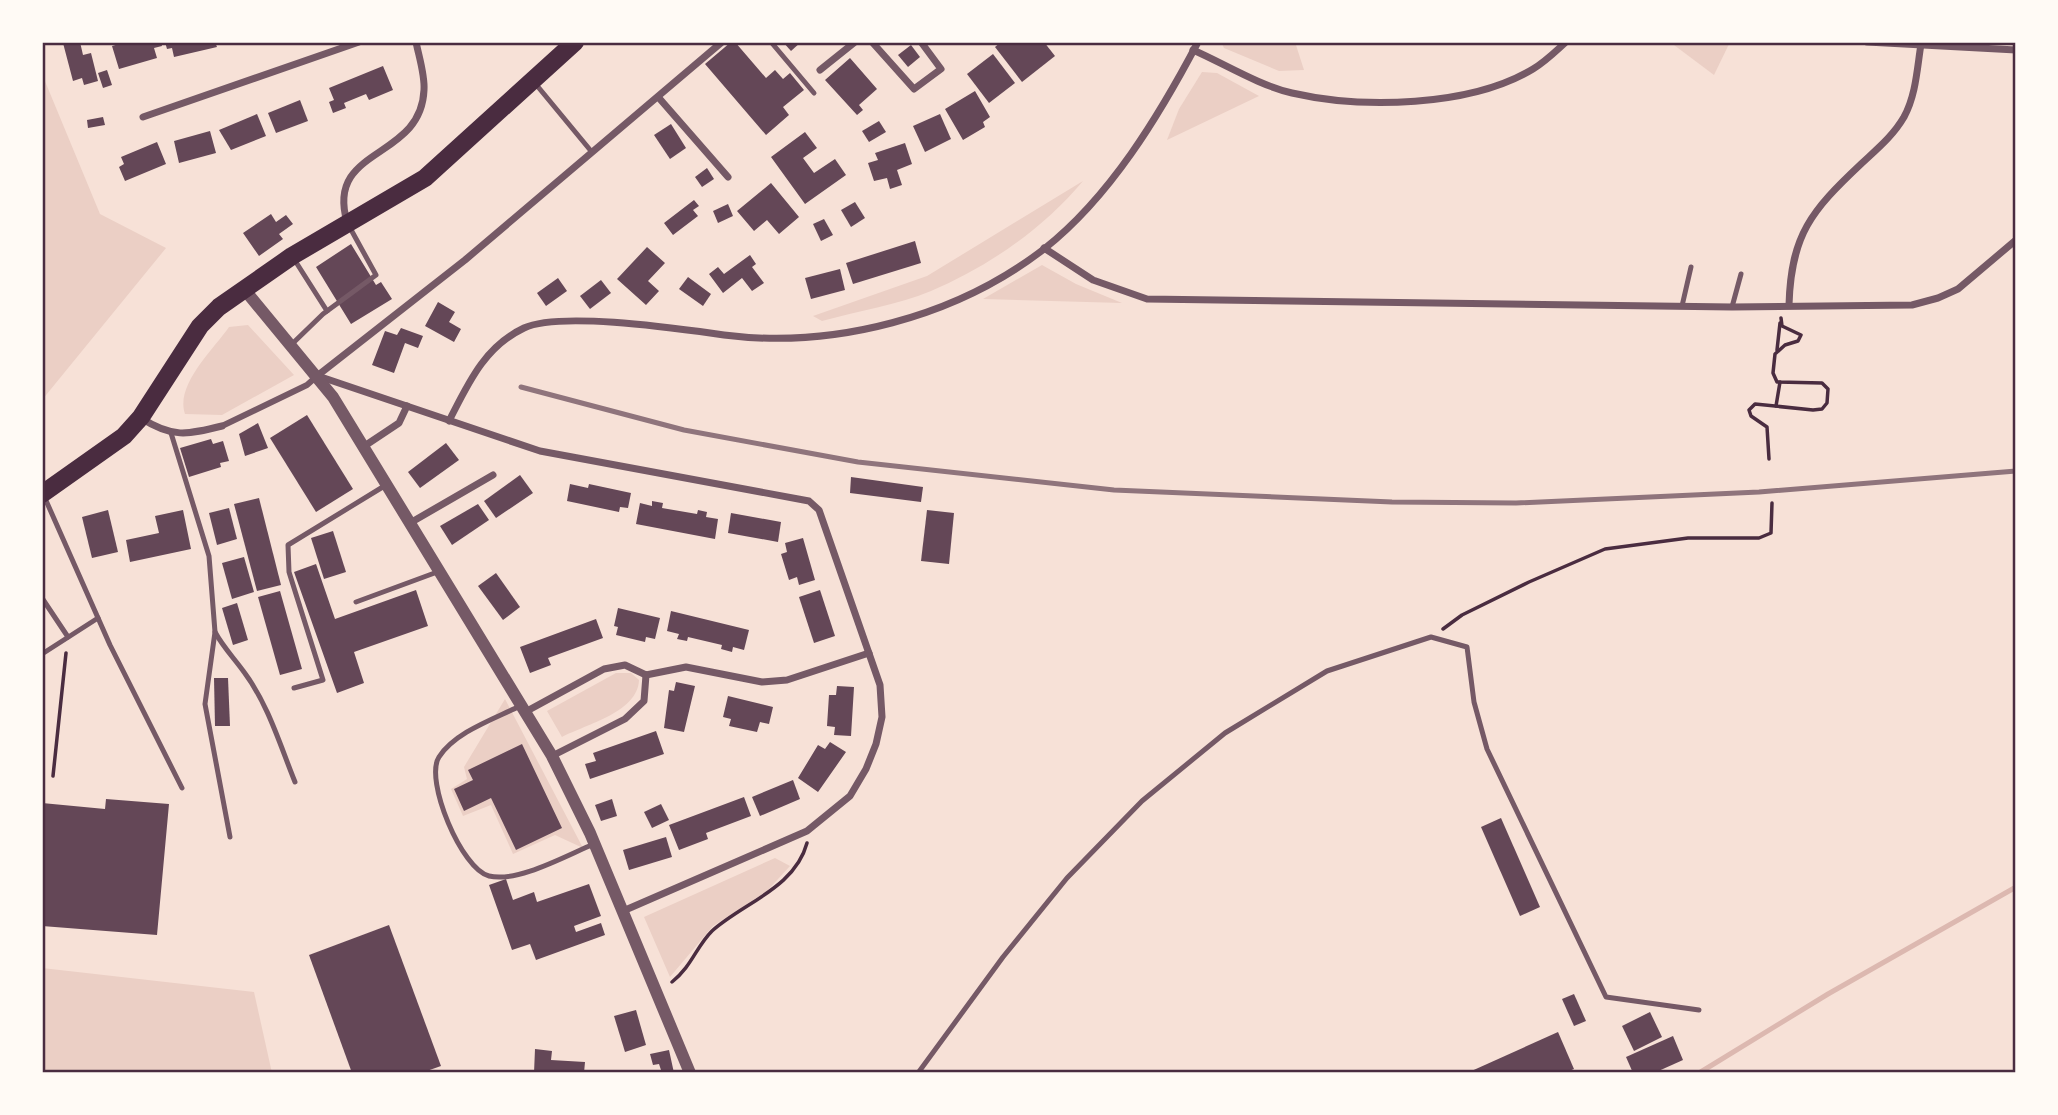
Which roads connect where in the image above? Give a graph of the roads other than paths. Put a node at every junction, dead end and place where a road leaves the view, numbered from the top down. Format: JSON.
{"nodes":[{"id":1,"x":359,"y":42,"type":"edge"},
{"id":2,"x":416,"y":42,"type":"edge"},
{"id":3,"x":575,"y":42,"type":"edge"},
{"id":4,"x":722,"y":42,"type":"edge"},
{"id":5,"x":771,"y":42,"type":"edge"},
{"id":6,"x":855,"y":42,"type":"edge"},
{"id":7,"x":872,"y":42,"type":"edge"},
{"id":8,"x":921,"y":42,"type":"edge"},
{"id":9,"x":1198,"y":42,"type":"edge"},
{"id":10,"x":1566,"y":42,"type":"edge"},
{"id":11,"x":1867,"y":42,"type":"edge"},
{"id":12,"x":1921,"y":44,"type":"junction"},
{"id":13,"x":1193,"y":50,"type":"junction"},
{"id":14,"x":2016,"y":50,"type":"edge"},
{"id":15,"x":820,"y":71,"type":"dead end"},
{"id":16,"x":532,"y":80,"type":"junction"},
{"id":17,"x":814,"y":93,"type":"dead end"},
{"id":18,"x":659,"y":98,"type":"junction"},
{"id":19,"x":143,"y":117,"type":"dead end"},
{"id":20,"x":591,"y":151,"type":"junction"},
{"id":21,"x":728,"y":177,"type":"dead end"},
{"id":22,"x":348,"y":223,"type":"junction"},
{"id":23,"x":2016,"y":240,"type":"edge"},
{"id":24,"x":1044,"y":248,"type":"junction"},
{"id":25,"x":292,"y":256,"type":"junction"},
{"id":26,"x":1691,"y":267,"type":"dead end"},
{"id":27,"x":1741,"y":274,"type":"dead end"},
{"id":28,"x":244,"y":289,"type":"junction"},
{"id":29,"x":1788,"y":305,"type":"junction"},
{"id":30,"x":1682,"y":306,"type":"junction"},
{"id":31,"x":1729,"y":307,"type":"junction"},
{"id":32,"x":327,"y":311,"type":"junction"},
{"id":33,"x":291,"y":345,"type":"junction"},
{"id":34,"x":317,"y":376,"type":"junction"},
{"id":35,"x":407,"y":406,"type":"junction"},
{"id":36,"x":141,"y":417,"type":"junction"},
{"id":37,"x":449,"y":421,"type":"junction"},
{"id":38,"x":222,"y":426,"type":"joint"},
{"id":39,"x":171,"y":433,"type":"junction"},
{"id":40,"x":363,"y":448,"type":"junction"},
{"id":41,"x":493,"y":475,"type":"dead end"},
{"id":42,"x":386,"y":485,"type":"junction"},
{"id":43,"x":42,"y":494,"type":"edge"},
{"id":44,"x":410,"y":523,"type":"junction"},
{"id":45,"x":440,"y":571,"type":"junction"},
{"id":46,"x":42,"y":598,"type":"edge"},
{"id":47,"x":356,"y":603,"type":"dead end"},
{"id":48,"x":98,"y":618,"type":"junction"},
{"id":49,"x":215,"y":632,"type":"junction"},
{"id":50,"x":68,"y":637,"type":"junction"},
{"id":51,"x":869,"y":653,"type":"junction"},
{"id":52,"x":42,"y":654,"type":"edge"},
{"id":53,"x":646,"y":675,"type":"junction"},
{"id":54,"x":294,"y":688,"type":"dead end"},
{"id":55,"x":525,"y":708,"type":"junction"},
{"id":56,"x":552,"y":756,"type":"junction"},
{"id":57,"x":295,"y":782,"type":"dead end"},
{"id":58,"x":182,"y":788,"type":"dead end"},
{"id":59,"x":230,"y":837,"type":"dead end"},
{"id":60,"x":594,"y":844,"type":"junction"},
{"id":61,"x":624,"y":911,"type":"junction"},
{"id":62,"x":1699,"y":1010,"type":"dead end"},
{"id":63,"x":690,"y":1073,"type":"edge"},
{"id":64,"x":918,"y":1073,"type":"edge"}],
"edges":[{"from":1,"to":19,"type":"street"},
{"from":2,"to":22,"type":"street"},
{"from":3,"to":16,"type":"main road"},
{"from":4,"to":18,"type":"street"},
{"from":5,"to":17,"type":"lane"},
{"from":6,"to":15,"type":"street"},
{"from":7,"to":8,"type":"street"},
{"from":9,"to":13,"type":"street"},
{"from":10,"to":13,"type":"street"},
{"from":11,"to":12,"type":"street"},
{"from":12,"to":14,"type":"street"},
{"from":12,"to":29,"type":"street"},
{"from":13,"to":24,"type":"street"},
{"from":16,"to":20,"type":"lane"},
{"from":16,"to":22,"type":"main road"},
{"from":18,"to":20,"type":"street"},
{"from":18,"to":21,"type":"street"},
{"from":20,"to":34,"type":"street"},
{"from":22,"to":25,"type":"main road"},
{"from":22,"to":32,"type":"lane"},
{"from":23,"to":29,"type":"street"},
{"from":24,"to":30,"type":"street"},
{"from":24,"to":37,"type":"street"},
{"from":25,"to":28,"type":"main road"},
{"from":25,"to":32,"type":"lane"},
{"from":26,"to":30,"type":"lane"},
{"from":27,"to":31,"type":"lane"},
{"from":28,"to":33,"type":"street"},
{"from":28,"to":36,"type":"main road"},
{"from":29,"to":31,"type":"street"},
{"from":30,"to":31,"type":"street"},
{"from":32,"to":33,"type":"lane"},
{"from":33,"to":34,"type":"street"},
{"from":34,"to":35,"type":"street"},
{"from":34,"to":38,"type":"street"},
{"from":34,"to":40,"type":"street"},
{"from":35,"to":37,"type":"street"},
{"from":35,"to":40,"type":"street"},
{"from":36,"to":39,"type":"street"},
{"from":36,"to":43,"type":"main road"},
{"from":37,"to":51,"type":"street"},
{"from":38,"to":39,"type":"street"},
{"from":39,"to":49,"type":"lane"},
{"from":40,"to":42,"type":"street"},
{"from":41,"to":44,"type":"street"},
{"from":42,"to":44,"type":"street"},
{"from":42,"to":54,"type":"lane"},
{"from":43,"to":48,"type":"lane"},
{"from":44,"to":45,"type":"street"},
{"from":45,"to":47,"type":"lane"},
{"from":45,"to":55,"type":"street"},
{"from":46,"to":50,"type":"lane"},
{"from":48,"to":50,"type":"lane"},
{"from":48,"to":58,"type":"lane"},
{"from":49,"to":57,"type":"lane"},
{"from":49,"to":59,"type":"lane"},
{"from":50,"to":52,"type":"lane"},
{"from":51,"to":53,"type":"street"},
{"from":51,"to":61,"type":"street"},
{"from":53,"to":55,"type":"street"},
{"from":53,"to":56,"type":"street"},
{"from":55,"to":56,"type":"street"},
{"from":55,"to":60,"type":"lane"},
{"from":56,"to":60,"type":"street"},
{"from":60,"to":61,"type":"street"},
{"from":61,"to":63,"type":"street"},
{"from":62,"to":64,"type":"lane"}]}
